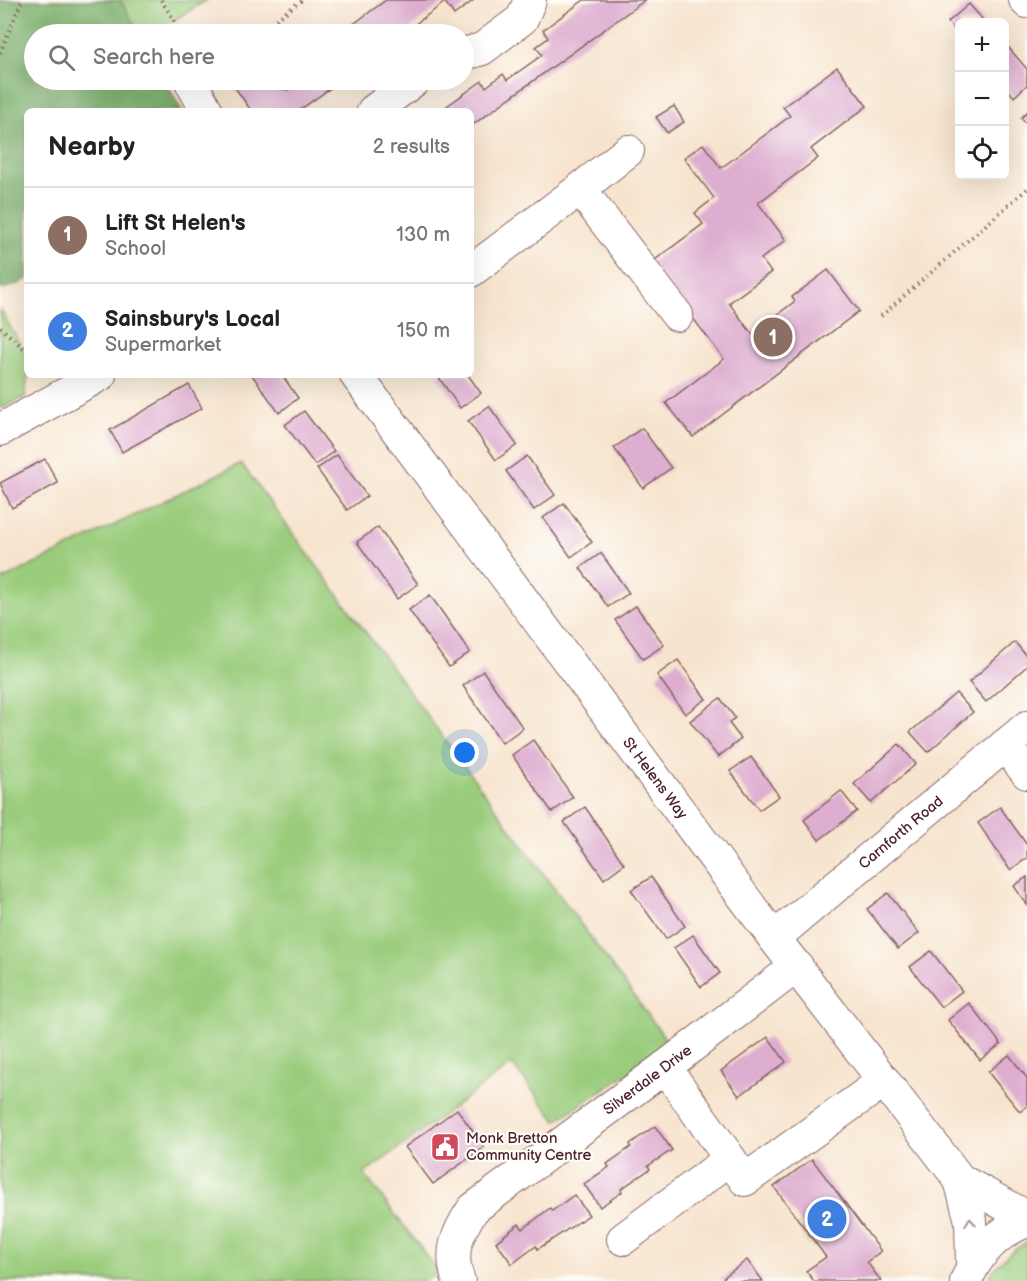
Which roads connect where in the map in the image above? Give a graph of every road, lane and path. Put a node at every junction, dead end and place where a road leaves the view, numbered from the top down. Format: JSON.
{"nodes":[{"id":1,"x":22,"y":0,"type":"edge"},
{"id":2,"x":161,"y":0,"type":"edge"},
{"id":3,"x":302,"y":0,"type":"edge"},
{"id":4,"x":530,"y":0,"type":"edge"},
{"id":5,"x":175,"y":24,"type":"edge"},
{"id":6,"x":270,"y":24,"type":"edge"},
{"id":7,"x":474,"y":51,"type":"edge"},
{"id":8,"x":0,"y":53,"type":"edge"},
{"id":9,"x":401,"y":90,"type":"edge"},
{"id":10,"x":377,"y":108,"type":"edge"},
{"id":11,"x":628,"y":151,"type":"dead end"},
{"id":12,"x":580,"y":189,"type":"junction"},
{"id":13,"x":1027,"y":189,"type":"edge"},
{"id":14,"x":474,"y":269,"type":"edge"},
{"id":15,"x":677,"y":315,"type":"dead end"},
{"id":16,"x":881,"y":316,"type":"dead end"},
{"id":17,"x":0,"y":327,"type":"edge"},
{"id":18,"x":24,"y":348,"type":"edge"},
{"id":19,"x":95,"y":378,"type":"edge"},
{"id":20,"x":358,"y":378,"type":"edge"},
{"id":21,"x":0,"y":430,"type":"edge"},
{"id":22,"x":1016,"y":736,"type":"edge"},
{"id":23,"x":1027,"y":774,"type":"edge"},
{"id":24,"x":774,"y":938,"type":"junction"},
{"id":25,"x":797,"y":966,"type":"junction"},
{"id":26,"x":665,"y":1067,"type":"junction"},
{"id":27,"x":884,"y":1081,"type":"junction"},
{"id":28,"x":730,"y":1159,"type":"junction"},
{"id":29,"x":960,"y":1180,"type":"junction"},
{"id":30,"x":1027,"y":1217,"type":"edge"},
{"id":31,"x":1027,"y":1221,"type":"edge"},
{"id":32,"x":623,"y":1239,"type":"dead end"},
{"id":33,"x":969,"y":1274,"type":"edge"},
{"id":34,"x":459,"y":1281,"type":"edge"}],
"edges":[{"from":1,"to":8,"type":"path"},
{"from":2,"to":5,"type":"path"},
{"from":3,"to":6,"type":"path"},
{"from":4,"to":7,"type":"street"},
{"from":9,"to":10,"type":"street"},
{"from":11,"to":12,"type":"street"},
{"from":12,"to":14,"type":"street"},
{"from":12,"to":15,"type":"street"},
{"from":13,"to":16,"type":"path"},
{"from":17,"to":18,"type":"path"},
{"from":19,"to":21,"type":"street"},
{"from":20,"to":24,"type":"street","name":"St Helens Way"},
{"from":22,"to":23,"type":"street"},
{"from":22,"to":24,"type":"street","name":"Carnforth Road"},
{"from":24,"to":25,"type":"street","name":"St Helens Way"},
{"from":25,"to":26,"type":"street","name":"Silverdale Drive"},
{"from":25,"to":27,"type":"street","name":"St Helens Way"},
{"from":26,"to":28,"type":"street"},
{"from":26,"to":34,"type":"street","name":"Silverdale Drive"},
{"from":27,"to":28,"type":"street"},
{"from":27,"to":29,"type":"street","name":"St Helens Way"},
{"from":28,"to":32,"type":"street"},
{"from":29,"to":30,"type":"street","name":"St Helens Way"},
{"from":33,"to":29,"type":"street","name":"St Helens Way","one_way":true},
{"from":31,"to":33,"type":"street"}]}
